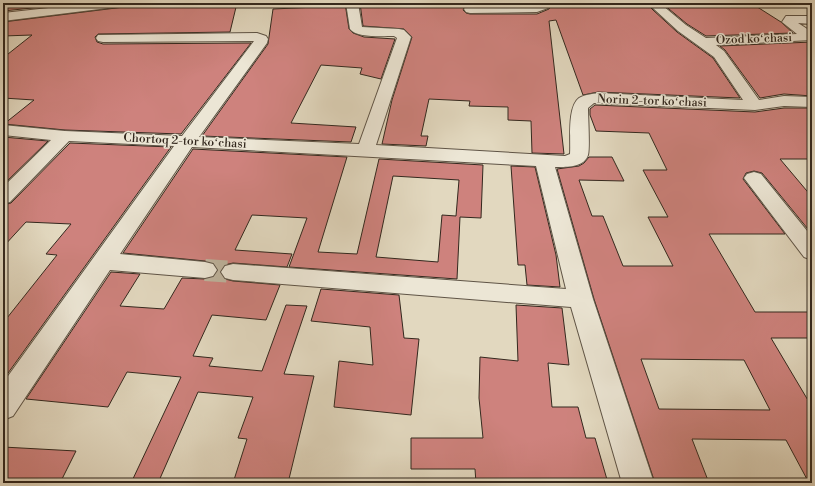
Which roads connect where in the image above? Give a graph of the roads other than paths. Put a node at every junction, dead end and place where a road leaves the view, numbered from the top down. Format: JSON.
{"nodes":[{"id":1,"x":124,"y":3,"type":"edge"},
{"id":2,"x":352,"y":3,"type":"edge"},
{"id":3,"x":542,"y":3,"type":"edge"},
{"id":4,"x":658,"y":7,"type":"dead end"},
{"id":5,"x":470,"y":9,"type":"dead end"},
{"id":6,"x":3,"y":17,"type":"edge"},
{"id":7,"x":812,"y":20,"type":"edge"},
{"id":8,"x":103,"y":38,"type":"dead end"},
{"id":9,"x":811,"y":38,"type":"edge"},
{"id":10,"x":703,"y":42,"type":"junction"},
{"id":11,"x":812,"y":102,"type":"edge"},
{"id":12,"x":755,"y":105,"type":"junction"},
{"id":13,"x":3,"y":130,"type":"edge"},
{"id":14,"x":65,"y":136,"type":"junction"},
{"id":15,"x":187,"y":141,"type":"junction"},
{"id":16,"x":366,"y":150,"type":"junction"},
{"id":17,"x":544,"y":162,"type":"junction"},
{"id":18,"x":754,"y":178,"type":"dead end"},
{"id":19,"x":3,"y":198,"type":"edge"},
{"id":20,"x":812,"y":252,"type":"edge"},
{"id":21,"x":104,"y":261,"type":"junction"},
{"id":22,"x":205,"y":270,"type":"tunnel mouth"},
{"id":23,"x":232,"y":272,"type":"tunnel mouth"},
{"id":24,"x":581,"y":299,"type":"junction"},
{"id":25,"x":3,"y":407,"type":"edge"},
{"id":26,"x":638,"y":483,"type":"edge"}],
"edges":[{"from":1,"to":6,"type":"street"},
{"from":2,"to":16,"type":"street"},
{"from":3,"to":5,"type":"street"},
{"from":4,"to":10,"type":"street"},
{"from":7,"to":9,"type":"street","name":"Ozod koʻchasi"},
{"from":8,"to":15,"type":"street"},
{"from":9,"to":10,"type":"street","name":"Ozod koʻchasi"},
{"from":10,"to":12,"type":"street","name":"Ozod koʻchasi"},
{"from":11,"to":12,"type":"street","name":"Norin 2-tor koʻchasi"},
{"from":12,"to":17,"type":"street","name":"Norin 2-tor koʻchasi"},
{"from":13,"to":14,"type":"street","name":"Chortoq 2-tor koʻchasi"},
{"from":14,"to":15,"type":"street","name":"Chortoq 2-tor koʻchasi"},
{"from":14,"to":19,"type":"street"},
{"from":15,"to":16,"type":"street","name":"Chortoq 2-tor koʻchasi"},
{"from":15,"to":21,"type":"street"},
{"from":16,"to":17,"type":"street","name":"Chortoq 2-tor koʻchasi"},
{"from":17,"to":24,"type":"street"},
{"from":18,"to":20,"type":"street"},
{"from":21,"to":22,"type":"street"},
{"from":21,"to":25,"type":"street"},
{"from":23,"to":24,"type":"street"},
{"from":24,"to":26,"type":"street"}]}
